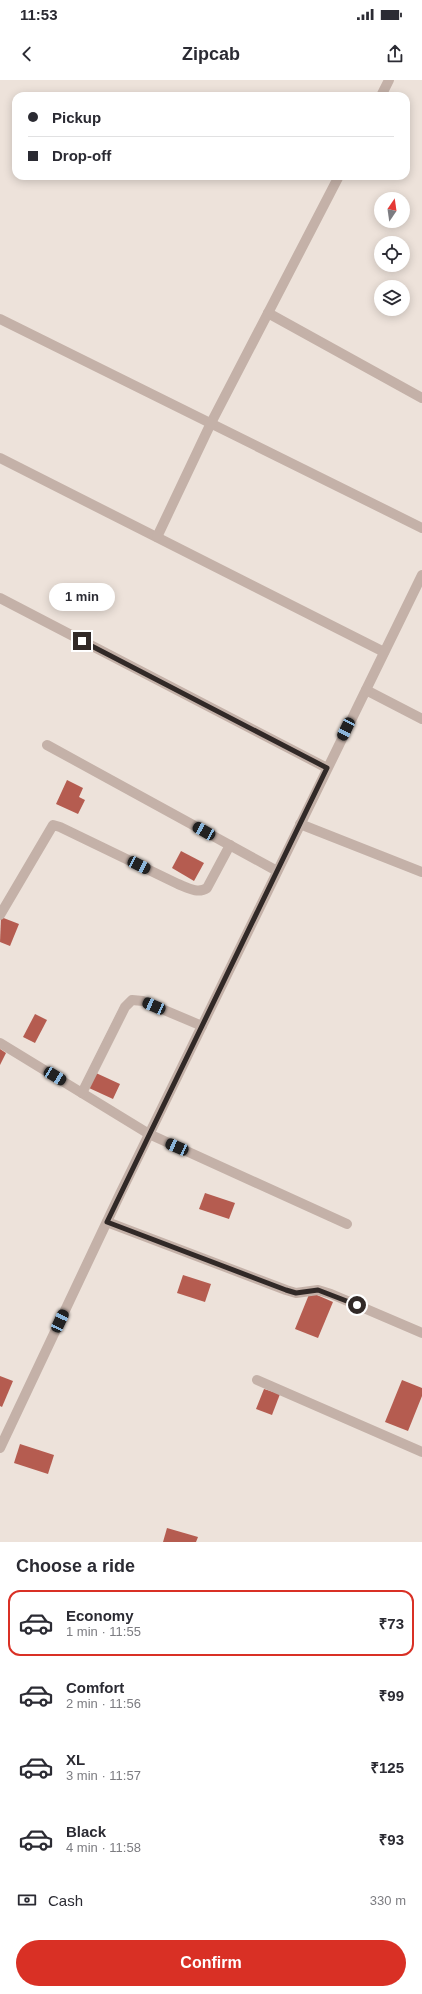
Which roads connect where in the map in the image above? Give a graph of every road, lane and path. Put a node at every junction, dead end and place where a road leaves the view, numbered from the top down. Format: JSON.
{"nodes":[{"id":1,"x":389,"y":80,"type":"edge"},
{"id":2,"x":383,"y":92,"type":"edge"},
{"id":3,"x":337,"y":180,"type":"edge"},
{"id":4,"x":268,"y":313,"type":"junction"},
{"id":5,"x":0,"y":319,"type":"edge"},
{"id":6,"x":422,"y":398,"type":"edge"},
{"id":7,"x":211,"y":423,"type":"junction"},
{"id":8,"x":0,"y":458,"type":"edge"},
{"id":9,"x":422,"y":528,"type":"edge"},
{"id":10,"x":157,"y":537,"type":"junction"},
{"id":11,"x":422,"y":575,"type":"edge"},
{"id":12,"x":0,"y":598,"type":"edge"},
{"id":13,"x":384,"y":652,"type":"junction"},
{"id":14,"x":366,"y":690,"type":"junction"},
{"id":15,"x":422,"y":719,"type":"edge"},
{"id":16,"x":47,"y":745,"type":"dead end"},
{"id":17,"x":327,"y":768,"type":"junction"},
{"id":18,"x":300,"y":824,"type":"junction"},
{"id":19,"x":230,"y":846,"type":"junction"},
{"id":20,"x":277,"y":871,"type":"junction"},
{"id":21,"x":422,"y":872,"type":"edge"},
{"id":22,"x":0,"y":915,"type":"edge"},
{"id":23,"x":202,"y":1026,"type":"junction"},
{"id":24,"x":0,"y":1043,"type":"edge"},
{"id":25,"x":82,"y":1093,"type":"junction"},
{"id":26,"x":149,"y":1134,"type":"junction"},
{"id":27,"x":107,"y":1222,"type":"junction"},
{"id":28,"x":347,"y":1224,"type":"dead end"},
{"id":29,"x":422,"y":1333,"type":"edge"},
{"id":30,"x":257,"y":1380,"type":"dead end"},
{"id":31,"x":0,"y":1448,"type":"edge"},
{"id":32,"x":422,"y":1452,"type":"edge"}],
"edges":[{"from":1,"to":2,"type":"street"},
{"from":3,"to":4,"type":"street"},
{"from":4,"to":6,"type":"street"},
{"from":4,"to":7,"type":"street"},
{"from":5,"to":7,"type":"street"},
{"from":7,"to":9,"type":"street"},
{"from":7,"to":10,"type":"street"},
{"from":8,"to":10,"type":"street"},
{"from":10,"to":13,"type":"street"},
{"from":11,"to":13,"type":"street"},
{"from":12,"to":17,"type":"street"},
{"from":13,"to":14,"type":"street"},
{"from":14,"to":15,"type":"street"},
{"from":14,"to":17,"type":"street"},
{"from":16,"to":19,"type":"street"},
{"from":17,"to":18,"type":"street"},
{"from":18,"to":20,"type":"street"},
{"from":18,"to":21,"type":"street"},
{"from":19,"to":20,"type":"street"},
{"from":19,"to":22,"type":"street"},
{"from":20,"to":23,"type":"street"},
{"from":23,"to":25,"type":"street"},
{"from":23,"to":26,"type":"street"},
{"from":24,"to":25,"type":"street"},
{"from":25,"to":26,"type":"street"},
{"from":26,"to":27,"type":"street"},
{"from":26,"to":28,"type":"street"},
{"from":27,"to":29,"type":"street"},
{"from":27,"to":31,"type":"street"},
{"from":30,"to":32,"type":"street"}]}
